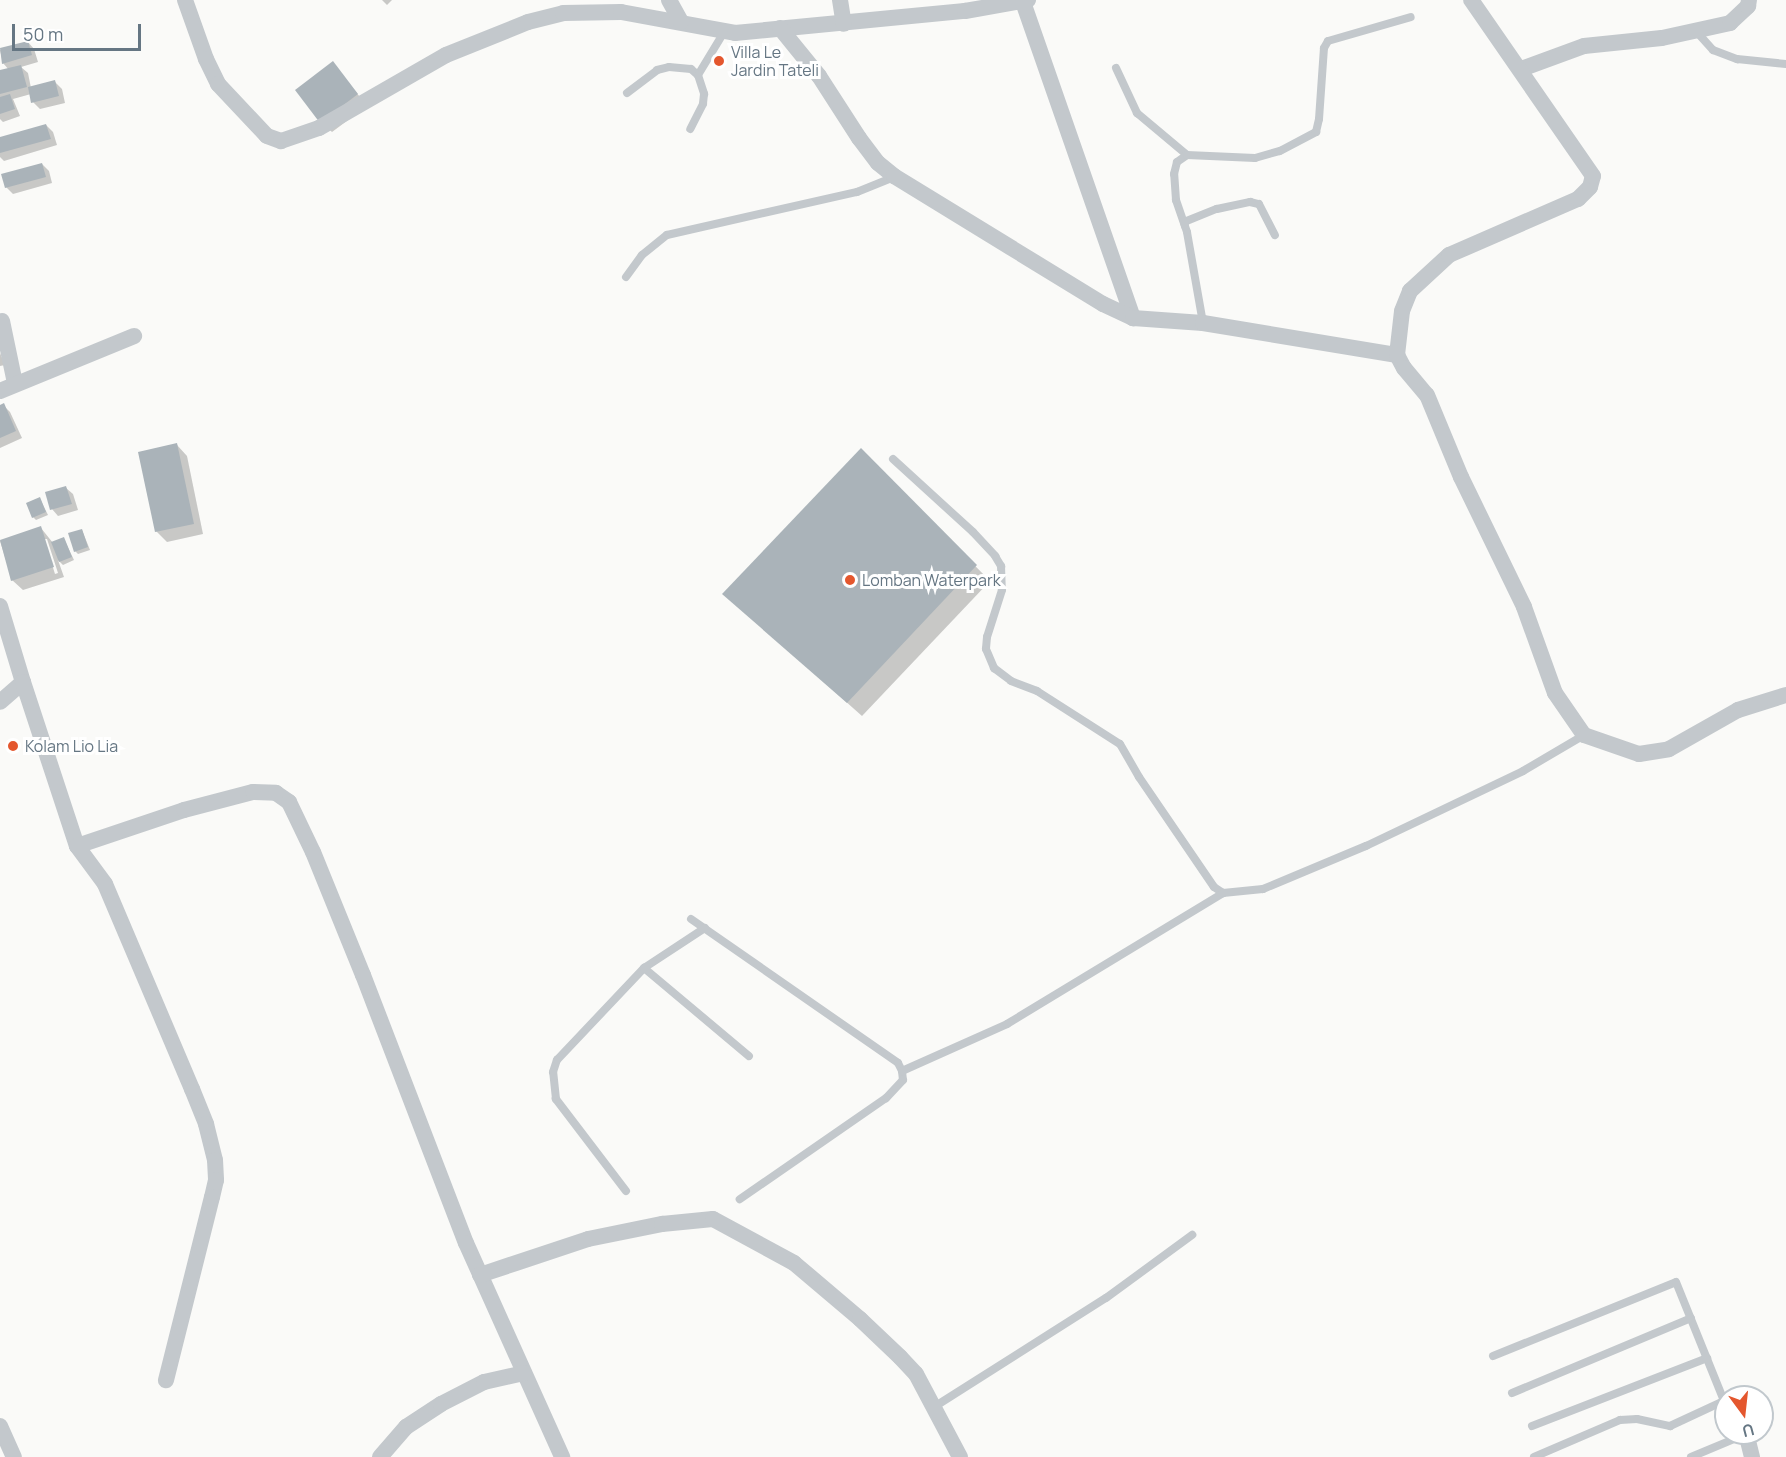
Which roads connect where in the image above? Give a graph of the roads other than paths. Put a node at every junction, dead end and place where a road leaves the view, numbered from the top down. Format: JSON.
{"nodes":[{"id":1,"x":185,"y":0,"type":"edge"},
{"id":2,"x":669,"y":0,"type":"edge"},
{"id":3,"x":840,"y":0,"type":"edge"},
{"id":4,"x":1471,"y":0,"type":"edge"},
{"id":5,"x":1749,"y":0,"type":"edge"},
{"id":6,"x":1026,"y":1,"type":"edge"},
{"id":7,"x":946,"y":6,"type":"edge"},
{"id":8,"x":1411,"y":17,"type":"dead end"},
{"id":9,"x":681,"y":22,"type":"junction"},
{"id":10,"x":844,"y":24,"type":"junction"},
{"id":11,"x":780,"y":28,"type":"junction"},
{"id":12,"x":1694,"y":30,"type":"junction"},
{"id":13,"x":724,"y":32,"type":"junction"},
{"id":14,"x":1786,"y":64,"type":"edge"},
{"id":15,"x":1116,"y":68,"type":"dead end"},
{"id":16,"x":1521,"y":69,"type":"junction"},
{"id":17,"x":698,"y":75,"type":"junction"},
{"id":18,"x":627,"y":93,"type":"dead end"},
{"id":19,"x":690,"y":129,"type":"dead end"},
{"id":20,"x":1187,"y":155,"type":"junction"},
{"id":21,"x":894,"y":176,"type":"junction"},
{"id":22,"x":1187,"y":232,"type":"junction"},
{"id":23,"x":1275,"y":235,"type":"dead end"},
{"id":24,"x":626,"y":277,"type":"dead end"},
{"id":25,"x":1133,"y":318,"type":"junction"},
{"id":26,"x":2,"y":321,"type":"dead end"},
{"id":27,"x":1203,"y":323,"type":"junction"},
{"id":28,"x":134,"y":336,"type":"dead end"},
{"id":29,"x":1396,"y":355,"type":"junction"},
{"id":30,"x":15,"y":382,"type":"junction"},
{"id":31,"x":0,"y":391,"type":"edge"},
{"id":32,"x":893,"y":459,"type":"dead end"},
{"id":33,"x":0,"y":606,"type":"edge"},
{"id":34,"x":23,"y":682,"type":"junction"},
{"id":35,"x":1786,"y":695,"type":"edge"},
{"id":36,"x":0,"y":702,"type":"edge"},
{"id":37,"x":1584,"y":735,"type":"junction"},
{"id":38,"x":77,"y":846,"type":"junction"},
{"id":39,"x":1223,"y":893,"type":"junction"},
{"id":40,"x":691,"y":919,"type":"dead end"},
{"id":41,"x":705,"y":927,"type":"junction"},
{"id":42,"x":644,"y":968,"type":"junction"},
{"id":43,"x":749,"y":1056,"type":"dead end"},
{"id":44,"x":902,"y":1071,"type":"junction"},
{"id":45,"x":627,"y":1191,"type":"dead end"},
{"id":46,"x":740,"y":1199,"type":"dead end"},
{"id":47,"x":1192,"y":1235,"type":"dead end"},
{"id":48,"x":480,"y":1275,"type":"junction"},
{"id":49,"x":1691,"y":1318,"type":"junction"},
{"id":50,"x":1493,"y":1356,"type":"dead end"},
{"id":51,"x":1707,"y":1358,"type":"junction"},
{"id":52,"x":524,"y":1373,"type":"junction"},
{"id":53,"x":166,"y":1380,"type":"dead end"},
{"id":54,"x":1719,"y":1385,"type":"edge"},
{"id":55,"x":1512,"y":1393,"type":"dead end"},
{"id":56,"x":1714,"y":1405,"type":"edge"},
{"id":57,"x":934,"y":1407,"type":"junction"},
{"id":58,"x":0,"y":1426,"type":"edge"},
{"id":59,"x":1532,"y":1426,"type":"dead end"},
{"id":60,"x":1718,"y":1445,"type":"edge"},
{"id":61,"x":14,"y":1457,"type":"edge"},
{"id":62,"x":380,"y":1457,"type":"edge"},
{"id":63,"x":562,"y":1457,"type":"edge"},
{"id":64,"x":960,"y":1457,"type":"edge"},
{"id":65,"x":1534,"y":1457,"type":"edge"},
{"id":66,"x":1691,"y":1457,"type":"edge"}],
"edges":[{"from":1,"to":9,"type":"street"},
{"from":2,"to":9,"type":"street"},
{"from":3,"to":10,"type":"street"},
{"from":4,"to":16,"type":"street"},
{"from":5,"to":12,"type":"street"},
{"from":6,"to":7,"type":"street"},
{"from":6,"to":25,"type":"street"},
{"from":7,"to":10,"type":"street"},
{"from":8,"to":20,"type":"lane"},
{"from":9,"to":13,"type":"street"},
{"from":10,"to":11,"type":"street"},
{"from":11,"to":13,"type":"street"},
{"from":11,"to":21,"type":"street"},
{"from":12,"to":14,"type":"lane"},
{"from":12,"to":16,"type":"street"},
{"from":13,"to":17,"type":"lane"},
{"from":15,"to":20,"type":"lane"},
{"from":16,"to":29,"type":"street"},
{"from":17,"to":18,"type":"lane"},
{"from":17,"to":19,"type":"lane"},
{"from":20,"to":22,"type":"lane"},
{"from":21,"to":24,"type":"lane"},
{"from":21,"to":25,"type":"street"},
{"from":22,"to":23,"type":"lane"},
{"from":22,"to":27,"type":"lane"},
{"from":25,"to":27,"type":"street"},
{"from":26,"to":30,"type":"street"},
{"from":27,"to":29,"type":"street"},
{"from":28,"to":30,"type":"street"},
{"from":29,"to":37,"type":"street"},
{"from":30,"to":31,"type":"street"},
{"from":32,"to":39,"type":"lane"},
{"from":33,"to":34,"type":"street"},
{"from":34,"to":36,"type":"street"},
{"from":34,"to":38,"type":"street"},
{"from":35,"to":37,"type":"street"},
{"from":37,"to":39,"type":"lane"},
{"from":38,"to":48,"type":"street"},
{"from":38,"to":53,"type":"street"},
{"from":39,"to":44,"type":"lane"},
{"from":40,"to":41,"type":"lane"},
{"from":41,"to":42,"type":"lane"},
{"from":41,"to":44,"type":"lane"},
{"from":42,"to":43,"type":"lane"},
{"from":42,"to":45,"type":"lane"},
{"from":44,"to":46,"type":"lane"},
{"from":47,"to":57,"type":"lane"},
{"from":48,"to":52,"type":"street"},
{"from":48,"to":57,"type":"street"},
{"from":49,"to":50,"type":"lane"},
{"from":49,"to":51,"type":"lane"},
{"from":49,"to":55,"type":"lane"},
{"from":51,"to":54,"type":"lane"},
{"from":51,"to":59,"type":"lane"},
{"from":52,"to":62,"type":"street"},
{"from":52,"to":63,"type":"street"},
{"from":56,"to":65,"type":"lane"},
{"from":57,"to":64,"type":"street"},
{"from":58,"to":61,"type":"street"},
{"from":60,"to":66,"type":"lane"}]}
